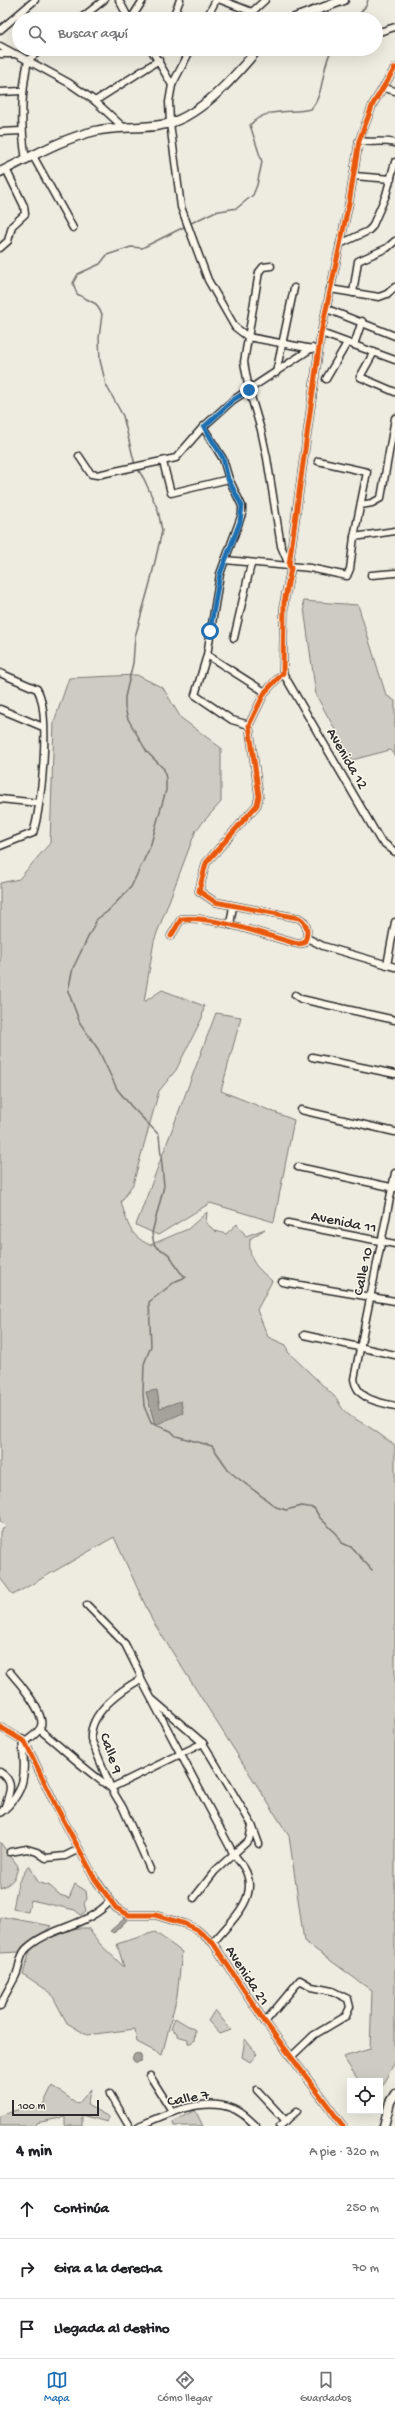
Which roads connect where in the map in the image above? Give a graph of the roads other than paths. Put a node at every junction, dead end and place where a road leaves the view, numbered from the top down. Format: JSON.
{"nodes":[{"id":1,"x":34,"y":0,"type":"edge"},
{"id":2,"x":104,"y":0,"type":"edge"},
{"id":3,"x":119,"y":0,"type":"edge"},
{"id":4,"x":143,"y":0,"type":"edge"},
{"id":5,"x":180,"y":0,"type":"edge"},
{"id":6,"x":216,"y":0,"type":"edge"},
{"id":7,"x":221,"y":0,"type":"edge"},
{"id":8,"x":265,"y":0,"type":"edge"},
{"id":9,"x":344,"y":0,"type":"edge"},
{"id":10,"x":20,"y":12,"type":"edge"},
{"id":11,"x":89,"y":12,"type":"edge"},
{"id":12,"x":126,"y":12,"type":"edge"},
{"id":13,"x":135,"y":12,"type":"edge"},
{"id":14,"x":175,"y":12,"type":"edge"},
{"id":15,"x":210,"y":12,"type":"edge"},
{"id":16,"x":252,"y":12,"type":"joint"},
{"id":17,"x":311,"y":12,"type":"edge"},
{"id":18,"x":12,"y":19,"type":"edge"},
{"id":19,"x":395,"y":27,"type":"edge"},
{"id":20,"x":0,"y":30,"type":"edge"},
{"id":21,"x":383,"y":31,"type":"edge"},
{"id":22,"x":0,"y":46,"type":"edge"},
{"id":23,"x":12,"y":52,"type":"edge"},
{"id":24,"x":0,"y":54,"type":"edge"},
{"id":25,"x":12,"y":54,"type":"edge"},
{"id":26,"x":20,"y":56,"type":"edge"},
{"id":27,"x":33,"y":56,"type":"edge"},
{"id":28,"x":156,"y":56,"type":"edge"},
{"id":29,"x":187,"y":56,"type":"edge"},
{"id":30,"x":252,"y":56,"type":"edge"},
{"id":31,"x":28,"y":60,"type":"junction"},
{"id":32,"x":159,"y":60,"type":"junction"},
{"id":33,"x":395,"y":68,"type":"edge"},
{"id":34,"x":172,"y":85,"type":"junction"},
{"id":35,"x":384,"y":88,"type":"junction"},
{"id":36,"x":22,"y":91,"type":"junction"},
{"id":37,"x":395,"y":91,"type":"edge"},
{"id":38,"x":0,"y":92,"type":"edge"},
{"id":39,"x":95,"y":101,"type":"junction"},
{"id":40,"x":170,"y":123,"type":"junction"},
{"id":41,"x":123,"y":127,"type":"junction"},
{"id":42,"x":21,"y":131,"type":"junction"},
{"id":43,"x":0,"y":132,"type":"edge"},
{"id":44,"x":359,"y":141,"type":"junction"},
{"id":45,"x":395,"y":143,"type":"edge"},
{"id":46,"x":29,"y":158,"type":"junction"},
{"id":47,"x":395,"y":162,"type":"edge"},
{"id":48,"x":3,"y":171,"type":"edge"},
{"id":49,"x":354,"y":176,"type":"junction"},
{"id":50,"x":391,"y":179,"type":"junction"},
{"id":51,"x":73,"y":228,"type":"dead end"},
{"id":52,"x":395,"y":241,"type":"edge"},
{"id":53,"x":340,"y":244,"type":"junction"},
{"id":54,"x":0,"y":248,"type":"edge"},
{"id":55,"x":271,"y":266,"type":"dead end"},
{"id":56,"x":395,"y":287,"type":"edge"},
{"id":57,"x":294,"y":288,"type":"dead end"},
{"id":58,"x":330,"y":290,"type":"junction"},
{"id":59,"x":353,"y":292,"type":"junction"},
{"id":60,"x":327,"y":309,"type":"junction"},
{"id":61,"x":362,"y":321,"type":"junction"},
{"id":62,"x":321,"y":333,"type":"junction"},
{"id":63,"x":395,"y":336,"type":"edge"},
{"id":64,"x":248,"y":337,"type":"junction"},
{"id":65,"x":281,"y":342,"type":"junction"},
{"id":66,"x":347,"y":343,"type":"junction"},
{"id":67,"x":354,"y":345,"type":"junction"},
{"id":68,"x":315,"y":349,"type":"junction"},
{"id":69,"x":374,"y":352,"type":"junction"},
{"id":70,"x":395,"y":360,"type":"edge"},
{"id":71,"x":276,"y":373,"type":"junction"},
{"id":72,"x":326,"y":379,"type":"dead end"},
{"id":73,"x":249,"y":390,"type":"junction"},
{"id":74,"x":395,"y":392,"type":"edge"},
{"id":75,"x":395,"y":418,"type":"edge"},
{"id":76,"x":204,"y":427,"type":"junction"},
{"id":77,"x":79,"y":456,"type":"dead end"},
{"id":78,"x":318,"y":461,"type":"dead end"},
{"id":79,"x":163,"y":462,"type":"junction"},
{"id":80,"x":228,"y":479,"type":"junction"},
{"id":81,"x":361,"y":505,"type":"junction"},
{"id":82,"x":395,"y":531,"type":"edge"},
{"id":83,"x":354,"y":537,"type":"junction"},
{"id":84,"x":225,"y":560,"type":"junction"},
{"id":85,"x":251,"y":564,"type":"junction"},
{"id":86,"x":290,"y":566,"type":"junction"},
{"id":87,"x":395,"y":573,"type":"edge"},
{"id":88,"x":371,"y":575,"type":"dead end"},
{"id":89,"x":234,"y":638,"type":"dead end"},
{"id":90,"x":207,"y":655,"type":"junction"},
{"id":91,"x":0,"y":673,"type":"edge"},
{"id":92,"x":283,"y":673,"type":"junction"},
{"id":93,"x":265,"y":692,"type":"junction"},
{"id":94,"x":0,"y":709,"type":"edge"},
{"id":95,"x":249,"y":726,"type":"junction"},
{"id":96,"x":43,"y":727,"type":"junction"},
{"id":97,"x":0,"y":799,"type":"edge"},
{"id":98,"x":39,"y":803,"type":"junction"},
{"id":99,"x":0,"y":846,"type":"edge"},
{"id":100,"x":395,"y":852,"type":"edge"},
{"id":101,"x":233,"y":906,"type":"junction"},
{"id":102,"x":395,"y":922,"type":"edge"},
{"id":103,"x":230,"y":925,"type":"junction"},
{"id":104,"x":170,"y":936,"type":"dead end"},
{"id":105,"x":307,"y":938,"type":"junction"},
{"id":106,"x":387,"y":965,"type":"junction"},
{"id":107,"x":395,"y":967,"type":"edge"},
{"id":108,"x":295,"y":995,"type":"dead end"},
{"id":109,"x":395,"y":1020,"type":"edge"},
{"id":110,"x":312,"y":1057,"type":"dead end"},
{"id":111,"x":395,"y":1074,"type":"edge"},
{"id":112,"x":301,"y":1110,"type":"dead end"},
{"id":113,"x":395,"y":1132,"type":"edge"},
{"id":114,"x":298,"y":1167,"type":"dead end"},
{"id":115,"x":395,"y":1173,"type":"edge"},
{"id":116,"x":394,"y":1187,"type":"edge"},
{"id":117,"x":288,"y":1223,"type":"dead end"},
{"id":118,"x":382,"y":1241,"type":"junction"},
{"id":119,"x":395,"y":1244,"type":"edge"},
{"id":120,"x":282,"y":1282,"type":"dead end"},
{"id":121,"x":369,"y":1297,"type":"junction"},
{"id":122,"x":395,"y":1301,"type":"edge"},
{"id":123,"x":304,"y":1335,"type":"dead end"},
{"id":124,"x":362,"y":1348,"type":"junction"},
{"id":125,"x":395,"y":1355,"type":"edge"},
{"id":126,"x":395,"y":1406,"type":"edge"},
{"id":127,"x":87,"y":1605,"type":"dead end"},
{"id":128,"x":10,"y":1672,"type":"dead end"},
{"id":129,"x":141,"y":1677,"type":"junction"},
{"id":130,"x":149,"y":1696,"type":"junction"},
{"id":131,"x":0,"y":1727,"type":"edge"},
{"id":132,"x":40,"y":1730,"type":"junction"},
{"id":133,"x":24,"y":1740,"type":"junction"},
{"id":134,"x":203,"y":1744,"type":"junction"},
{"id":135,"x":180,"y":1755,"type":"junction"},
{"id":136,"x":0,"y":1772,"type":"edge"},
{"id":137,"x":111,"y":1788,"type":"junction"},
{"id":138,"x":2,"y":1812,"type":"edge"},
{"id":139,"x":252,"y":1825,"type":"junction"},
{"id":140,"x":259,"y":1844,"type":"dead end"},
{"id":141,"x":79,"y":1849,"type":"junction"},
{"id":142,"x":10,"y":1852,"type":"dead end"},
{"id":143,"x":233,"y":1853,"type":"junction"},
{"id":144,"x":150,"y":1869,"type":"dead end"},
{"id":145,"x":194,"y":1898,"type":"dead end"},
{"id":146,"x":110,"y":1901,"type":"junction"},
{"id":147,"x":213,"y":1943,"type":"junction"},
{"id":148,"x":0,"y":2007,"type":"edge"},
{"id":149,"x":265,"y":2022,"type":"junction"},
{"id":150,"x":291,"y":2057,"type":"junction"},
{"id":151,"x":150,"y":2076,"type":"dead end"},
{"id":152,"x":257,"y":2090,"type":"dead end"},
{"id":153,"x":110,"y":2094,"type":"dead end"},
{"id":154,"x":395,"y":2094,"type":"edge"},
{"id":155,"x":172,"y":2111,"type":"junction"},
{"id":156,"x":298,"y":2111,"type":"dead end"},
{"id":157,"x":286,"y":2121,"type":"junction"},
{"id":158,"x":129,"y":2126,"type":"edge"},
{"id":159,"x":139,"y":2126,"type":"edge"},
{"id":160,"x":256,"y":2126,"type":"edge"},
{"id":161,"x":280,"y":2126,"type":"edge"},
{"id":162,"x":343,"y":2126,"type":"edge"},
{"id":163,"x":384,"y":2126,"type":"edge"}],
"edges":[{"from":1,"to":10,"type":"street"},
{"from":2,"to":11,"type":"street"},
{"from":3,"to":12,"type":"street"},
{"from":4,"to":13,"type":"street"},
{"from":5,"to":14,"type":"street"},
{"from":6,"to":15,"type":"street"},
{"from":7,"to":16,"type":"street"},
{"from":8,"to":16,"type":"street"},
{"from":9,"to":17,"type":"main road"},
{"from":18,"to":20,"type":"street"},
{"from":19,"to":21,"type":"street"},
{"from":22,"to":23,"type":"street"},
{"from":24,"to":25,"type":"street"},
{"from":26,"to":31,"type":"street"},
{"from":27,"to":31,"type":"street"},
{"from":28,"to":32,"type":"street"},
{"from":29,"to":34,"type":"street"},
{"from":30,"to":40,"type":"main road"},
{"from":31,"to":36,"type":"street"},
{"from":31,"to":39,"type":"street"},
{"from":32,"to":34,"type":"street"},
{"from":32,"to":39,"type":"street"},
{"from":33,"to":35,"type":"street"},
{"from":34,"to":40,"type":"street"},
{"from":35,"to":37,"type":"street"},
{"from":35,"to":44,"type":"street"},
{"from":36,"to":38,"type":"street"},
{"from":36,"to":42,"type":"street"},
{"from":39,"to":41,"type":"street"},
{"from":40,"to":41,"type":"main road"},
{"from":40,"to":64,"type":"street"},
{"from":41,"to":46,"type":"main road"},
{"from":42,"to":43,"type":"street"},
{"from":42,"to":46,"type":"street"},
{"from":44,"to":45,"type":"street"},
{"from":44,"to":49,"type":"street"},
{"from":46,"to":48,"type":"main road"},
{"from":46,"to":51,"type":"street"},
{"from":47,"to":50,"type":"street"},
{"from":48,"to":54,"type":"street"},
{"from":49,"to":50,"type":"street"},
{"from":49,"to":53,"type":"street"},
{"from":50,"to":53,"type":"street"},
{"from":52,"to":59,"type":"street"},
{"from":53,"to":58,"type":"street"},
{"from":55,"to":64,"type":"street"},
{"from":56,"to":59,"type":"street"},
{"from":57,"to":65,"type":"street"},
{"from":58,"to":59,"type":"street"},
{"from":58,"to":60,"type":"street"},
{"from":60,"to":61,"type":"street"},
{"from":60,"to":62,"type":"street"},
{"from":61,"to":63,"type":"street"},
{"from":61,"to":67,"type":"street"},
{"from":62,"to":66,"type":"street"},
{"from":62,"to":68,"type":"street"},
{"from":64,"to":65,"type":"street"},
{"from":64,"to":73,"type":"street"},
{"from":65,"to":68,"type":"street"},
{"from":65,"to":71,"type":"street"},
{"from":66,"to":67,"type":"street"},
{"from":66,"to":72,"type":"street"},
{"from":67,"to":69,"type":"street"},
{"from":68,"to":71,"type":"street"},
{"from":68,"to":86,"type":"street"},
{"from":69,"to":70,"type":"street"},
{"from":69,"to":74,"type":"street"},
{"from":71,"to":73,"type":"street"},
{"from":73,"to":76,"type":"street"},
{"from":73,"to":86,"type":"street"},
{"from":75,"to":81,"type":"street"},
{"from":76,"to":79,"type":"street"},
{"from":76,"to":80,"type":"street"},
{"from":77,"to":79,"type":"street"},
{"from":78,"to":81,"type":"street"},
{"from":79,"to":80,"type":"street"},
{"from":80,"to":84,"type":"street"},
{"from":81,"to":83,"type":"street"},
{"from":82,"to":83,"type":"street"},
{"from":83,"to":86,"type":"street"},
{"from":84,"to":85,"type":"street"},
{"from":84,"to":90,"type":"street"},
{"from":85,"to":86,"type":"street"},
{"from":85,"to":89,"type":"street"},
{"from":86,"to":92,"type":"street"},
{"from":87,"to":88,"type":"street"},
{"from":90,"to":93,"type":"street"},
{"from":90,"to":95,"type":"street"},
{"from":91,"to":96,"type":"street"},
{"from":92,"to":93,"type":"street"},
{"from":92,"to":100,"type":"street","name":"Avenida 12"},
{"from":93,"to":95,"type":"street"},
{"from":94,"to":96,"type":"street"},
{"from":95,"to":101,"type":"street"},
{"from":96,"to":98,"type":"street"},
{"from":97,"to":98,"type":"street"},
{"from":98,"to":99,"type":"street"},
{"from":101,"to":103,"type":"street"},
{"from":101,"to":105,"type":"street"},
{"from":102,"to":106,"type":"street"},
{"from":103,"to":104,"type":"street"},
{"from":103,"to":105,"type":"street"},
{"from":105,"to":106,"type":"street"},
{"from":106,"to":107,"type":"street"},
{"from":108,"to":109,"type":"street"},
{"from":110,"to":111,"type":"street"},
{"from":112,"to":113,"type":"street"},
{"from":114,"to":116,"type":"street"},
{"from":115,"to":116,"type":"street","name":"Calle 10"},
{"from":116,"to":118,"type":"street","name":"Calle 10"},
{"from":117,"to":118,"type":"street","name":"Avenida 11"},
{"from":118,"to":119,"type":"street","name":"Avenida 11"},
{"from":118,"to":121,"type":"street","name":"Calle 10"},
{"from":120,"to":121,"type":"street"},
{"from":121,"to":122,"type":"street"},
{"from":121,"to":124,"type":"street","name":"Calle 10"},
{"from":123,"to":124,"type":"street"},
{"from":124,"to":125,"type":"street"},
{"from":124,"to":126,"type":"street","name":"Calle 10"},
{"from":127,"to":129,"type":"street"},
{"from":128,"to":132,"type":"street"},
{"from":129,"to":130,"type":"street"},
{"from":129,"to":137,"type":"street","name":"Calle 9"},
{"from":130,"to":134,"type":"street"},
{"from":130,"to":135,"type":"street"},
{"from":131,"to":133,"type":"street"},
{"from":132,"to":133,"type":"street"},
{"from":132,"to":137,"type":"street"},
{"from":133,"to":138,"type":"street"},
{"from":133,"to":141,"type":"street","name":"Avenida 21"},
{"from":134,"to":135,"type":"street"},
{"from":134,"to":139,"type":"street"},
{"from":135,"to":137,"type":"street"},
{"from":135,"to":143,"type":"street"},
{"from":136,"to":138,"type":"street"},
{"from":137,"to":144,"type":"street","name":"Calle 9"},
{"from":139,"to":140,"type":"street"},
{"from":139,"to":143,"type":"street"},
{"from":141,"to":142,"type":"street"},
{"from":141,"to":146,"type":"street","name":"Avenida 21"},
{"from":143,"to":145,"type":"street"},
{"from":143,"to":147,"type":"street"},
{"from":146,"to":147,"type":"street","name":"Avenida 21"},
{"from":146,"to":148,"type":"street"},
{"from":147,"to":149,"type":"street","name":"Avenida 21"},
{"from":149,"to":150,"type":"street","name":"Avenida 21"},
{"from":149,"to":150,"type":"street"},
{"from":150,"to":162,"type":"street","name":"Avenida 21"},
{"from":151,"to":155,"type":"street"},
{"from":152,"to":157,"type":"street"},
{"from":153,"to":158,"type":"street"},
{"from":154,"to":163,"type":"main road"},
{"from":155,"to":159,"type":"street","name":"Calle 7"},
{"from":155,"to":160,"type":"street","name":"Calle 7"},
{"from":156,"to":157,"type":"street"},
{"from":157,"to":161,"type":"street"}]}
